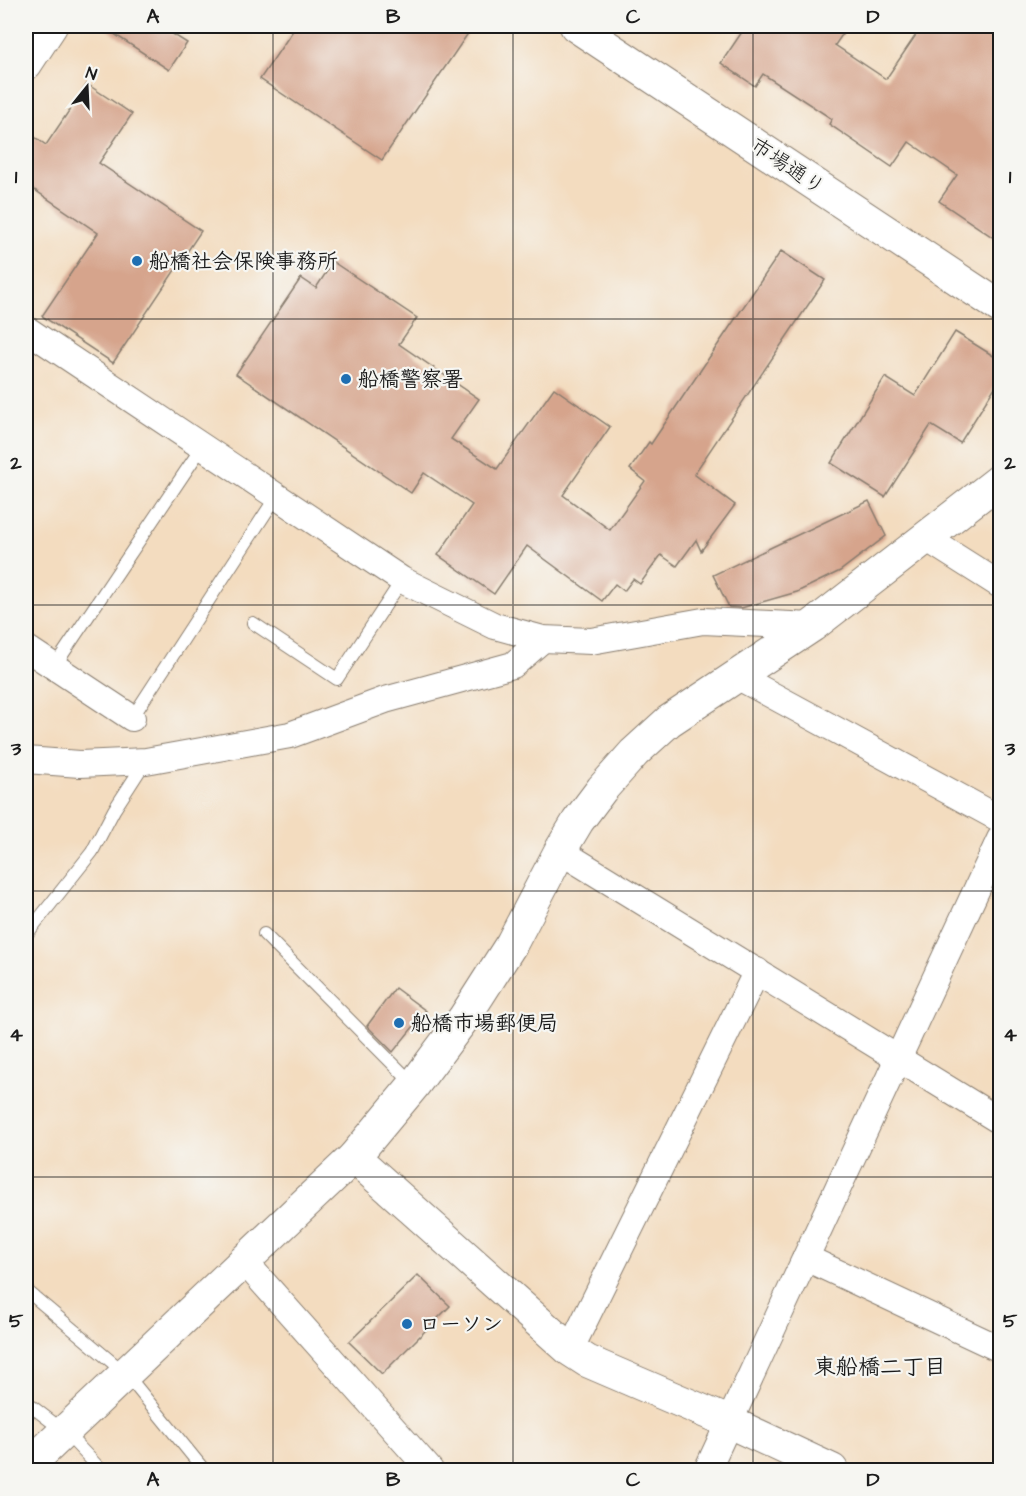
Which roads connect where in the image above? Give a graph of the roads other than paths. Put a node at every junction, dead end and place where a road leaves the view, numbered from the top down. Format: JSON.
{"nodes":[{"id":1,"x":51,"y":26,"type":"edge"},
{"id":2,"x":576,"y":26,"type":"edge"},
{"id":3,"x":26,"y":64,"type":"edge"},
{"id":4,"x":1000,"y":307,"type":"edge"},
{"id":5,"x":26,"y":329,"type":"edge"},
{"id":6,"x":202,"y":447,"type":"junction"},
{"id":7,"x":1000,"y":480,"type":"edge"},
{"id":8,"x":276,"y":497,"type":"junction"},
{"id":9,"x":926,"y":538,"type":"junction"},
{"id":10,"x":402,"y":580,"type":"junction"},
{"id":11,"x":1000,"y":585,"type":"edge"},
{"id":12,"x":252,"y":623,"type":"dead end"},
{"id":13,"x":812,"y":626,"type":"junction"},
{"id":14,"x":543,"y":639,"type":"junction"},
{"id":15,"x":26,"y":648,"type":"edge"},
{"id":16,"x":54,"y":667,"type":"junction"},
{"id":17,"x":735,"y":675,"type":"junction"},
{"id":18,"x":132,"y":718,"type":"joint"},
{"id":19,"x":26,"y":760,"type":"edge"},
{"id":20,"x":146,"y":761,"type":"junction"},
{"id":21,"x":1000,"y":819,"type":"edge"},
{"id":22,"x":1000,"y":839,"type":"edge"},
{"id":23,"x":560,"y":851,"type":"junction"},
{"id":24,"x":264,"y":934,"type":"dead end"},
{"id":25,"x":26,"y":935,"type":"edge"},
{"id":26,"x":758,"y":971,"type":"junction"},
{"id":27,"x":899,"y":1059,"type":"junction"},
{"id":28,"x":414,"y":1085,"type":"junction"},
{"id":29,"x":1000,"y":1121,"type":"edge"},
{"id":30,"x":354,"y":1157,"type":"junction"},
{"id":31,"x":806,"y":1258,"type":"junction"},
{"id":32,"x":244,"y":1261,"type":"junction"},
{"id":33,"x":26,"y":1290,"type":"edge"},
{"id":34,"x":1000,"y":1349,"type":"edge"},
{"id":35,"x":570,"y":1350,"type":"junction"},
{"id":36,"x":126,"y":1374,"type":"junction"},
{"id":37,"x":26,"y":1402,"type":"edge"},
{"id":38,"x":729,"y":1422,"type":"junction"},
{"id":39,"x":65,"y":1432,"type":"junction"},
{"id":40,"x":26,"y":1468,"type":"edge"},
{"id":41,"x":101,"y":1470,"type":"edge"},
{"id":42,"x":204,"y":1470,"type":"edge"},
{"id":43,"x":430,"y":1470,"type":"edge"},
{"id":44,"x":707,"y":1470,"type":"edge"},
{"id":45,"x":832,"y":1470,"type":"edge"}],
"edges":[{"from":1,"to":3,"type":"street"},
{"from":2,"to":4,"type":"street","name":"市場通り"},
{"from":5,"to":6,"type":"street"},
{"from":6,"to":8,"type":"street"},
{"from":6,"to":16,"type":"lane"},
{"from":7,"to":9,"type":"street"},
{"from":8,"to":10,"type":"street"},
{"from":8,"to":18,"type":"lane"},
{"from":9,"to":11,"type":"street"},
{"from":9,"to":13,"type":"street"},
{"from":10,"to":12,"type":"lane"},
{"from":10,"to":14,"type":"street"},
{"from":13,"to":14,"type":"street"},
{"from":13,"to":17,"type":"street"},
{"from":14,"to":20,"type":"street"},
{"from":15,"to":16,"type":"street"},
{"from":16,"to":18,"type":"street"},
{"from":17,"to":21,"type":"street"},
{"from":17,"to":23,"type":"street"},
{"from":19,"to":20,"type":"street"},
{"from":20,"to":25,"type":"lane"},
{"from":22,"to":27,"type":"street"},
{"from":23,"to":26,"type":"street"},
{"from":23,"to":28,"type":"street"},
{"from":24,"to":28,"type":"lane"},
{"from":26,"to":27,"type":"street"},
{"from":26,"to":35,"type":"street"},
{"from":27,"to":29,"type":"street"},
{"from":27,"to":31,"type":"street"},
{"from":28,"to":30,"type":"street"},
{"from":30,"to":32,"type":"street"},
{"from":30,"to":35,"type":"street"},
{"from":31,"to":34,"type":"street"},
{"from":31,"to":38,"type":"street"},
{"from":32,"to":36,"type":"street"},
{"from":32,"to":43,"type":"street"},
{"from":33,"to":36,"type":"lane"},
{"from":35,"to":38,"type":"street"},
{"from":36,"to":39,"type":"street"},
{"from":36,"to":42,"type":"lane"},
{"from":37,"to":39,"type":"lane"},
{"from":38,"to":44,"type":"street"},
{"from":38,"to":45,"type":"street"},
{"from":39,"to":40,"type":"street"},
{"from":39,"to":41,"type":"lane"}]}
